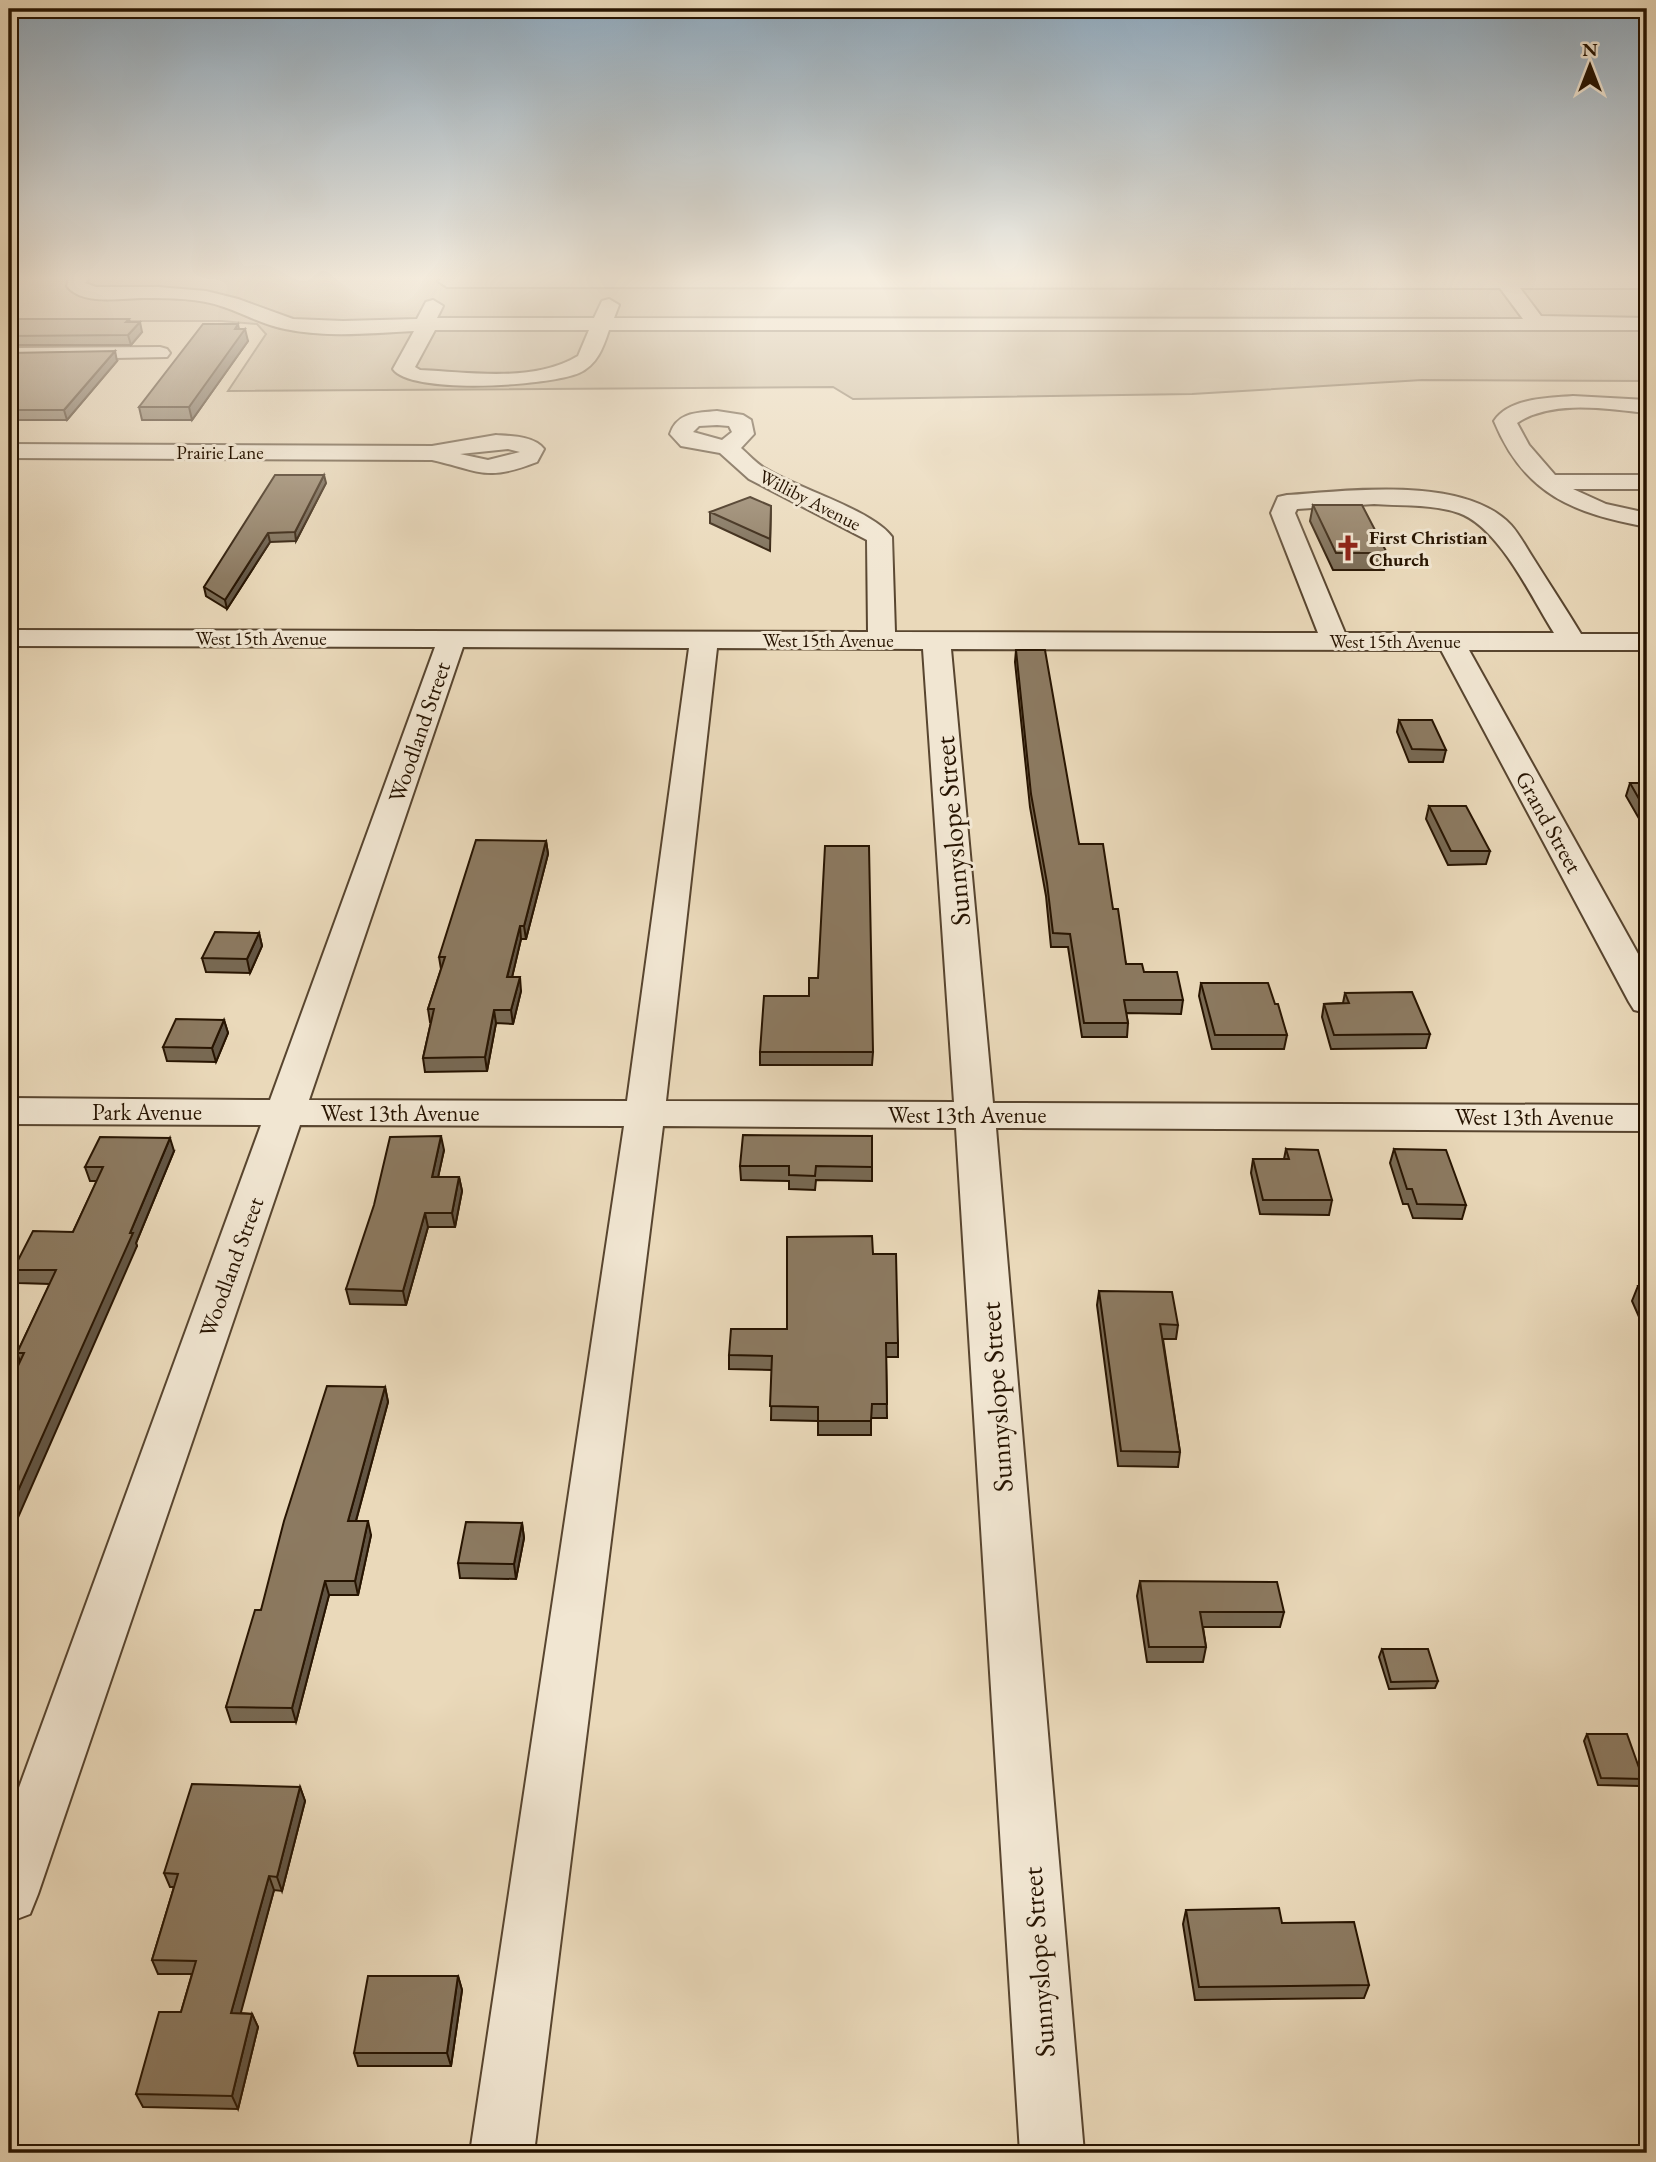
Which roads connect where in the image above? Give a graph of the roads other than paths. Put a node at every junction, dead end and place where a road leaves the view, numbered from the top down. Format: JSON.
{"nodes":[{"id":1,"x":471,"y":378,"type":"edge"},
{"id":2,"x":514,"y":378,"type":"edge"},
{"id":3,"x":1647,"y":407,"type":"edge"},
{"id":4,"x":727,"y":448,"type":"dead end"},
{"id":5,"x":9,"y":451,"type":"edge"},
{"id":6,"x":432,"y":453,"type":"dead end"},
{"id":7,"x":1546,"y":482,"type":"junction"},
{"id":8,"x":1647,"y":482,"type":"edge"},
{"id":9,"x":1647,"y":520,"type":"edge"},
{"id":10,"x":9,"y":638,"type":"edge"},
{"id":11,"x":452,"y":639,"type":"junction"},
{"id":12,"x":704,"y":640,"type":"junction"},
{"id":13,"x":881,"y":640,"type":"junction"},
{"id":14,"x":936,"y":640,"type":"junction"},
{"id":15,"x":1335,"y":641,"type":"junction"},
{"id":16,"x":1451,"y":642,"type":"junction"},
{"id":17,"x":1573,"y":642,"type":"junction"},
{"id":18,"x":1647,"y":642,"type":"edge"},
{"id":19,"x":1647,"y":1002,"type":"edge"},
{"id":20,"x":9,"y":1111,"type":"edge"},
{"id":21,"x":286,"y":1112,"type":"junction"},
{"id":22,"x":645,"y":1114,"type":"junction"},
{"id":23,"x":975,"y":1115,"type":"junction"},
{"id":24,"x":1647,"y":1118,"type":"edge"},
{"id":25,"x":9,"y":1894,"type":"edge"},
{"id":26,"x":502,"y":2153,"type":"edge"},
{"id":27,"x":1052,"y":2153,"type":"edge"}],
"edges":[{"from":1,"to":2,"type":"street"},
{"from":3,"to":7,"type":"street"},
{"from":4,"to":13,"type":"street","name":"Williby Avenue"},
{"from":5,"to":6,"type":"street","name":"Prairie Lane"},
{"from":7,"to":8,"type":"street"},
{"from":7,"to":9,"type":"street"},
{"from":10,"to":11,"type":"street","name":"West 15th Avenue"},
{"from":11,"to":12,"type":"street","name":"West 15th Avenue"},
{"from":11,"to":21,"type":"street","name":"Woodland Street"},
{"from":12,"to":13,"type":"street","name":"West 15th Avenue"},
{"from":12,"to":22,"type":"street"},
{"from":13,"to":14,"type":"street","name":"West 15th Avenue"},
{"from":14,"to":15,"type":"street","name":"West 15th Avenue"},
{"from":14,"to":23,"type":"street","name":"Sunnyslope Street"},
{"from":15,"to":16,"type":"street","name":"West 15th Avenue"},
{"from":15,"to":17,"type":"street"},
{"from":16,"to":17,"type":"street","name":"West 15th Avenue"},
{"from":16,"to":19,"type":"street","name":"Grand Street"},
{"from":17,"to":18,"type":"street","name":"West 15th Avenue"},
{"from":20,"to":21,"type":"street","name":"Park Avenue"},
{"from":21,"to":22,"type":"street","name":"West 13th Avenue"},
{"from":21,"to":25,"type":"street","name":"Woodland Street"},
{"from":22,"to":23,"type":"street","name":"West 13th Avenue"},
{"from":22,"to":26,"type":"street"},
{"from":23,"to":24,"type":"street","name":"West 13th Avenue"},
{"from":23,"to":27,"type":"street","name":"Sunnyslope Street"}]}
